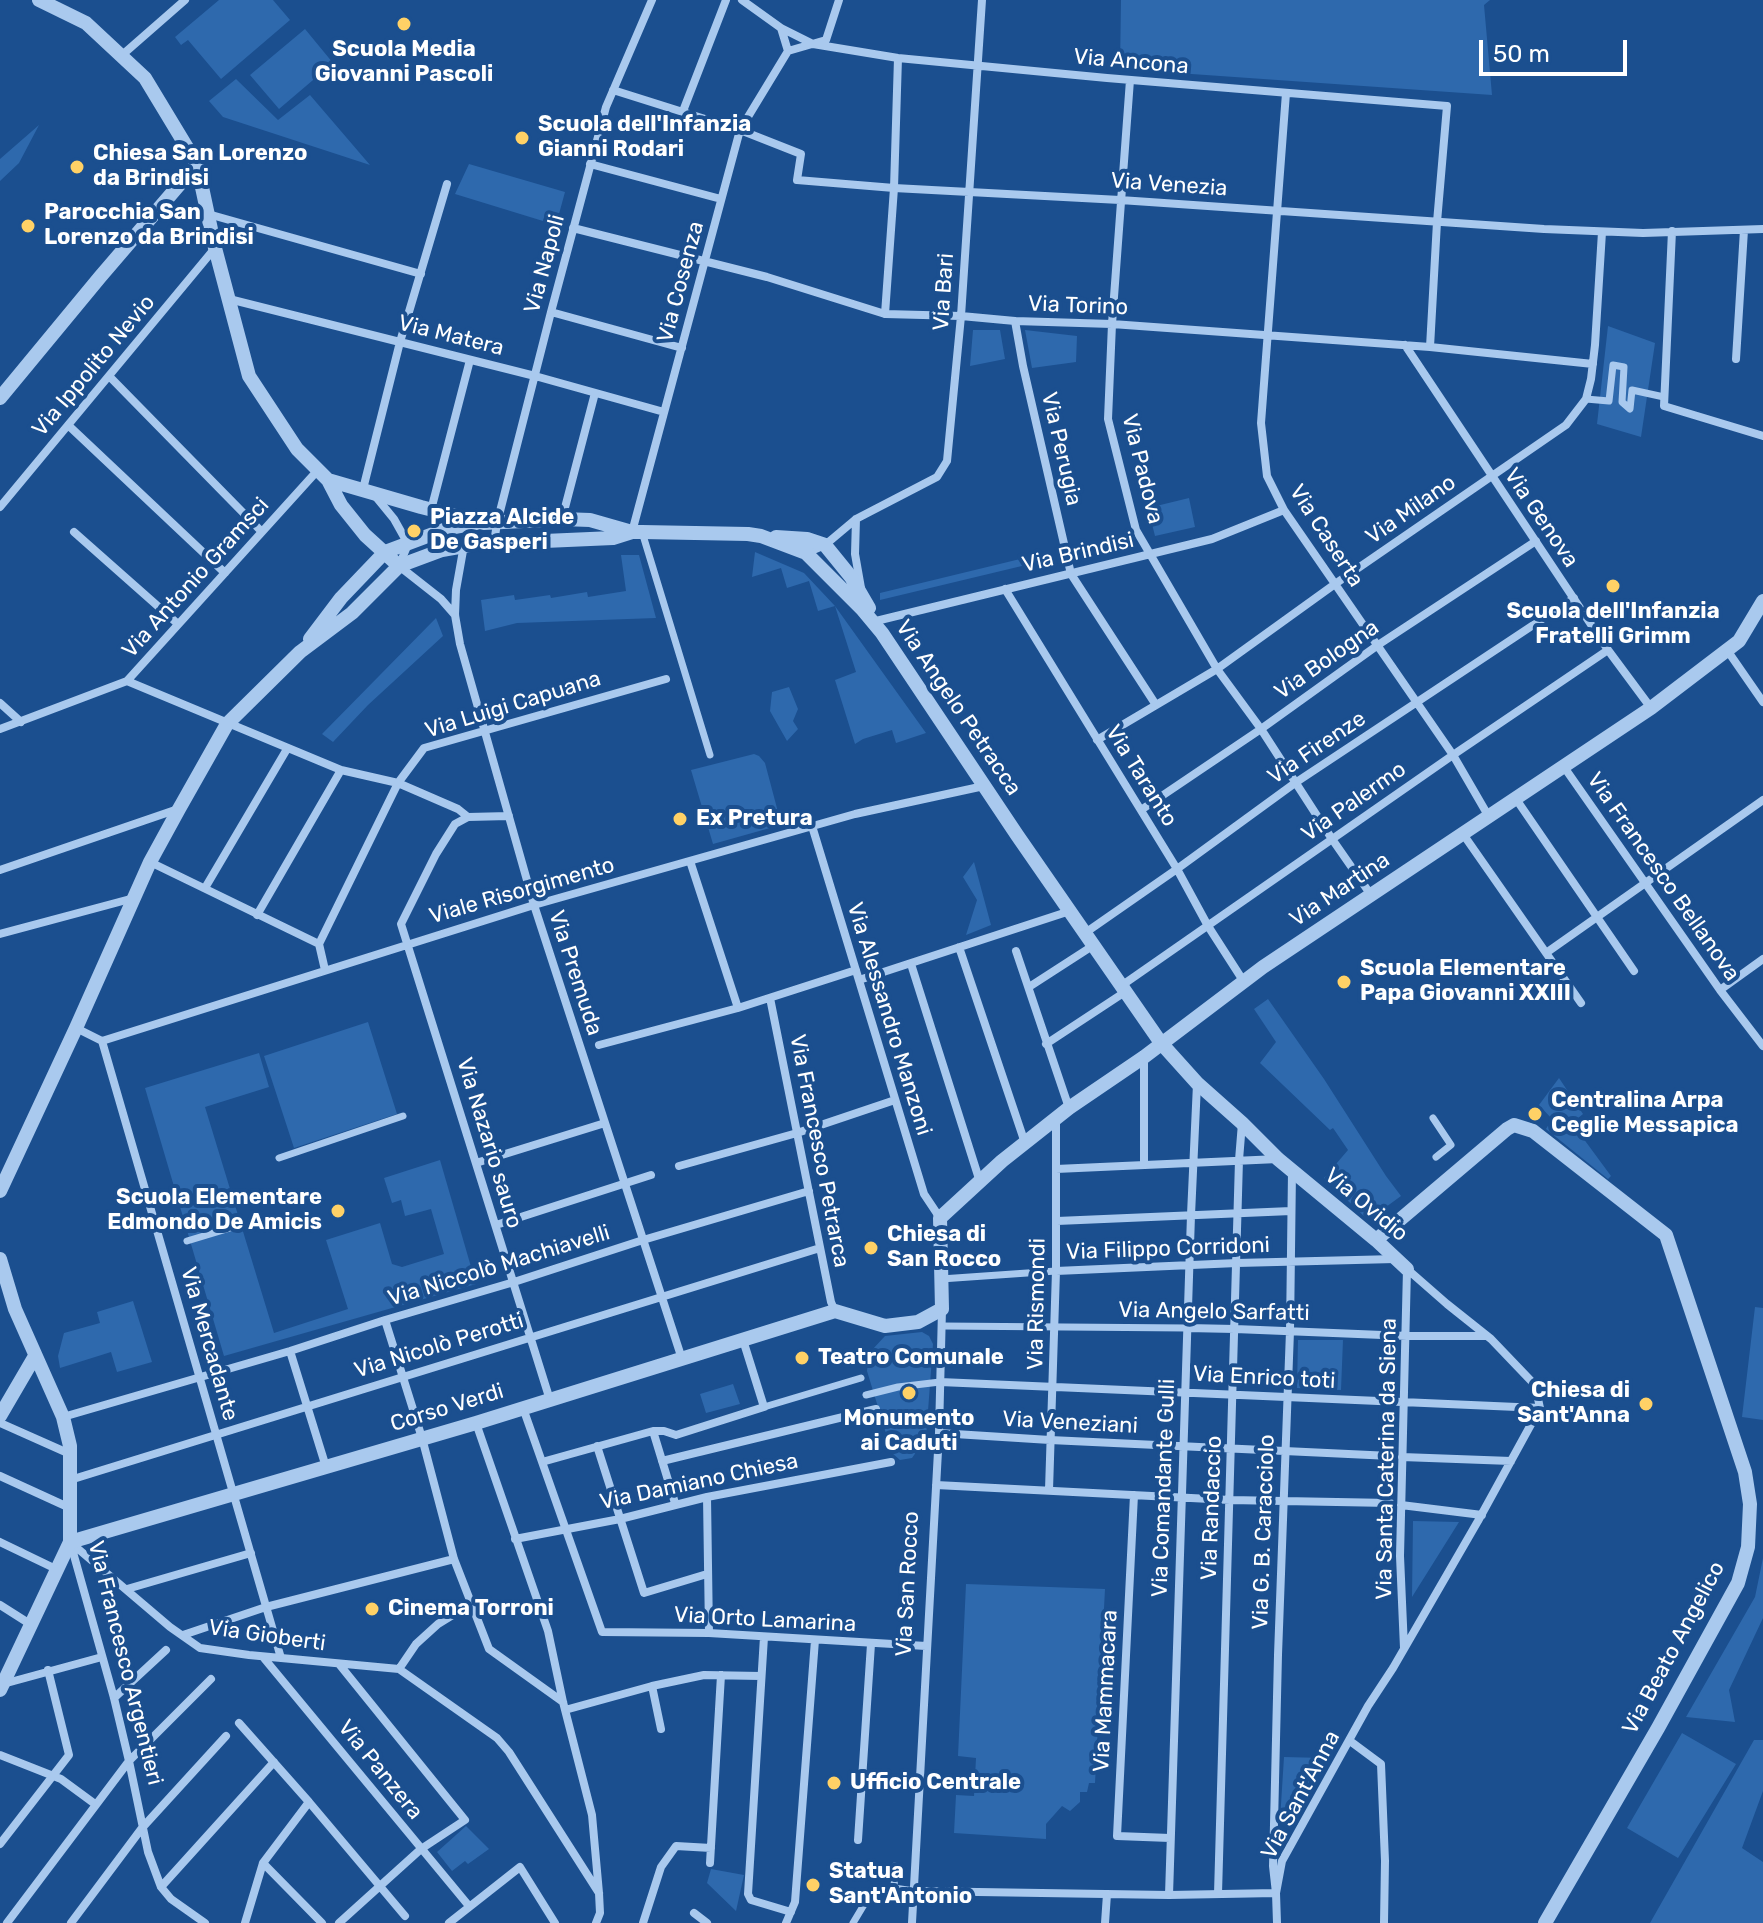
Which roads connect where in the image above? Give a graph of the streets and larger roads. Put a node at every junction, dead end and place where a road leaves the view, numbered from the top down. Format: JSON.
{"nodes":[{"id":1,"x":39,"y":0,"type":"edge"},
{"id":2,"x":185,"y":0,"type":"edge"},
{"id":3,"x":652,"y":0,"type":"edge"},
{"id":4,"x":726,"y":0,"type":"edge"},
{"id":5,"x":742,"y":0,"type":"edge"},
{"id":6,"x":839,"y":0,"type":"edge"},
{"id":7,"x":982,"y":0,"type":"edge"},
{"id":8,"x":781,"y":28,"type":"junction"},
{"id":9,"x":813,"y":44,"type":"junction"},
{"id":10,"x":788,"y":51,"type":"junction"},
{"id":11,"x":121,"y":56,"type":"junction"},
{"id":12,"x":898,"y":58,"type":"junction"},
{"id":13,"x":978,"y":65,"type":"junction"},
{"id":14,"x":1130,"y":80,"type":"junction"},
{"id":15,"x":613,"y":90,"type":"junction"},
{"id":16,"x":1286,"y":93,"type":"junction"},
{"id":17,"x":683,"y":111,"type":"junction"},
{"id":18,"x":740,"y":130,"type":"junction"},
{"id":19,"x":197,"y":164,"type":"junction"},
{"id":20,"x":590,"y":164,"type":"junction"},
{"id":21,"x":447,"y":184,"type":"dead end"},
{"id":22,"x":894,"y":188,"type":"junction"},
{"id":23,"x":970,"y":191,"type":"junction"},
{"id":24,"x":721,"y":199,"type":"junction"},
{"id":25,"x":1120,"y":200,"type":"junction"},
{"id":26,"x":1278,"y":211,"type":"junction"},
{"id":27,"x":208,"y":214,"type":"junction"},
{"id":28,"x":1437,"y":222,"type":"junction"},
{"id":29,"x":573,"y":228,"type":"junction"},
{"id":30,"x":1763,"y":229,"type":"edge"},
{"id":31,"x":1744,"y":230,"type":"junction"},
{"id":32,"x":1672,"y":231,"type":"junction"},
{"id":33,"x":1602,"y":232,"type":"junction"},
{"id":34,"x":215,"y":248,"type":"junction"},
{"id":35,"x":705,"y":262,"type":"junction"},
{"id":36,"x":421,"y":274,"type":"junction"},
{"id":37,"x":228,"y":298,"type":"junction"},
{"id":38,"x":551,"y":312,"type":"junction"},
{"id":39,"x":885,"y":314,"type":"junction"},
{"id":40,"x":961,"y":316,"type":"junction"},
{"id":41,"x":1015,"y":321,"type":"junction"},
{"id":42,"x":1112,"y":324,"type":"junction"},
{"id":43,"x":1267,"y":336,"type":"junction"},
{"id":44,"x":400,"y":342,"type":"junction"},
{"id":45,"x":1405,"y":345,"type":"junction"},
{"id":46,"x":1430,"y":347,"type":"junction"},
{"id":47,"x":682,"y":348,"type":"junction"},
{"id":48,"x":1736,"y":359,"type":"dead end"},
{"id":49,"x":470,"y":360,"type":"junction"},
{"id":50,"x":1593,"y":364,"type":"junction"},
{"id":51,"x":109,"y":376,"type":"junction"},
{"id":52,"x":535,"y":376,"type":"junction"},
{"id":53,"x":595,"y":393,"type":"junction"},
{"id":54,"x":1664,"y":397,"type":"junction"},
{"id":55,"x":0,"y":398,"type":"edge"},
{"id":56,"x":1586,"y":399,"type":"junction"},
{"id":57,"x":664,"y":412,"type":"junction"},
{"id":58,"x":68,"y":425,"type":"junction"},
{"id":59,"x":1763,"y":436,"type":"edge"},
{"id":60,"x":323,"y":475,"type":"junction"},
{"id":61,"x":1491,"y":476,"type":"junction"},
{"id":62,"x":368,"y":491,"type":"junction"},
{"id":63,"x":0,"y":507,"type":"edge"},
{"id":64,"x":431,"y":510,"type":"junction"},
{"id":65,"x":1284,"y":510,"type":"junction"},
{"id":66,"x":562,"y":519,"type":"junction"},
{"id":67,"x":856,"y":519,"type":"junction"},
{"id":68,"x":497,"y":523,"type":"junction"},
{"id":69,"x":475,"y":524,"type":"junction"},
{"id":70,"x":74,"y":532,"type":"dead end"},
{"id":71,"x":262,"y":532,"type":"junction"},
{"id":72,"x":637,"y":532,"type":"junction"},
{"id":73,"x":761,"y":536,"type":"junction"},
{"id":74,"x":1536,"y":541,"type":"junction"},
{"id":75,"x":408,"y":544,"type":"junction"},
{"id":76,"x":494,"y":544,"type":"junction"},
{"id":77,"x":464,"y":545,"type":"junction"},
{"id":78,"x":825,"y":545,"type":"junction"},
{"id":79,"x":385,"y":552,"type":"junction"},
{"id":80,"x":806,"y":553,"type":"junction"},
{"id":81,"x":1150,"y":555,"type":"junction"},
{"id":82,"x":399,"y":566,"type":"junction"},
{"id":83,"x":225,"y":573,"type":"junction"},
{"id":84,"x":1071,"y":574,"type":"junction"},
{"id":85,"x":1335,"y":584,"type":"junction"},
{"id":86,"x":1005,"y":589,"type":"junction"},
{"id":87,"x":862,"y":596,"type":"junction"},
{"id":88,"x":1574,"y":598,"type":"junction"},
{"id":89,"x":1763,"y":601,"type":"edge"},
{"id":90,"x":455,"y":615,"type":"junction"},
{"id":91,"x":178,"y":624,"type":"junction"},
{"id":92,"x":879,"y":627,"type":"junction"},
{"id":93,"x":1378,"y":645,"type":"junction"},
{"id":94,"x":1608,"y":650,"type":"junction"},
{"id":95,"x":1727,"y":650,"type":"junction"},
{"id":96,"x":300,"y":652,"type":"junction"},
{"id":97,"x":1217,"y":669,"type":"junction"},
{"id":98,"x":666,"y":679,"type":"dead end"},
{"id":99,"x":127,"y":681,"type":"junction"},
{"id":100,"x":1418,"y":702,"type":"junction"},
{"id":101,"x":1763,"y":702,"type":"edge"},
{"id":102,"x":0,"y":703,"type":"edge"},
{"id":103,"x":1156,"y":705,"type":"junction"},
{"id":104,"x":1651,"y":708,"type":"junction"},
{"id":105,"x":21,"y":722,"type":"junction"},
{"id":106,"x":227,"y":724,"type":"junction"},
{"id":107,"x":0,"y":729,"type":"edge"},
{"id":108,"x":1261,"y":729,"type":"junction"},
{"id":109,"x":485,"y":731,"type":"junction"},
{"id":110,"x":1097,"y":740,"type":"junction"},
{"id":111,"x":287,"y":749,"type":"junction"},
{"id":112,"x":710,"y":755,"type":"dead end"},
{"id":113,"x":1453,"y":755,"type":"junction"},
{"id":114,"x":1564,"y":767,"type":"junction"},
{"id":115,"x":341,"y":770,"type":"junction"},
{"id":116,"x":398,"y":783,"type":"junction"},
{"id":117,"x":1295,"y":783,"type":"junction"},
{"id":118,"x":984,"y":786,"type":"junction"},
{"id":119,"x":1516,"y":799,"type":"junction"},
{"id":120,"x":1763,"y":800,"type":"edge"},
{"id":121,"x":179,"y":809,"type":"junction"},
{"id":122,"x":1141,"y":810,"type":"junction"},
{"id":123,"x":509,"y":816,"type":"junction"},
{"id":124,"x":468,"y":817,"type":"junction"},
{"id":125,"x":1489,"y":817,"type":"junction"},
{"id":126,"x":812,"y":826,"type":"junction"},
{"id":127,"x":1463,"y":834,"type":"junction"},
{"id":128,"x":1332,"y":839,"type":"junction"},
{"id":129,"x":690,"y":861,"type":"junction"},
{"id":130,"x":150,"y":862,"type":"junction"},
{"id":131,"x":1177,"y":869,"type":"junction"},
{"id":132,"x":0,"y":870,"type":"edge"},
{"id":133,"x":1646,"y":884,"type":"junction"},
{"id":134,"x":205,"y":888,"type":"junction"},
{"id":135,"x":1371,"y":895,"type":"junction"},
{"id":136,"x":134,"y":898,"type":"junction"},
{"id":137,"x":534,"y":905,"type":"junction"},
{"id":138,"x":1070,"y":911,"type":"junction"},
{"id":139,"x":257,"y":915,"type":"junction"},
{"id":140,"x":1598,"y":918,"type":"junction"},
{"id":141,"x":1208,"y":926,"type":"junction"},
{"id":142,"x":0,"y":934,"type":"edge"},
{"id":143,"x":1089,"y":939,"type":"junction"},
{"id":144,"x":407,"y":943,"type":"junction"},
{"id":145,"x":319,"y":944,"type":"junction"},
{"id":146,"x":959,"y":947,"type":"junction"},
{"id":147,"x":1016,"y":951,"type":"dead end"},
{"id":148,"x":1546,"y":953,"type":"junction"},
{"id":149,"x":1763,"y":959,"type":"edge"},
{"id":150,"x":911,"y":964,"type":"junction"},
{"id":151,"x":325,"y":970,"type":"junction"},
{"id":152,"x":856,"y":970,"type":"junction"},
{"id":153,"x":1634,"y":971,"type":"dead end"},
{"id":154,"x":859,"y":980,"type":"junction"},
{"id":155,"x":1244,"y":982,"type":"junction"},
{"id":156,"x":1029,"y":987,"type":"junction"},
{"id":157,"x":1123,"y":989,"type":"junction"},
{"id":158,"x":1720,"y":990,"type":"junction"},
{"id":159,"x":770,"y":998,"type":"junction"},
{"id":160,"x":1581,"y":1003,"type":"dead end"},
{"id":161,"x":738,"y":1008,"type":"junction"},
{"id":162,"x":76,"y":1028,"type":"junction"},
{"id":163,"x":102,"y":1041,"type":"junction"},
{"id":164,"x":1161,"y":1043,"type":"junction"},
{"id":165,"x":1046,"y":1044,"type":"junction"},
{"id":166,"x":599,"y":1045,"type":"dead end"},
{"id":167,"x":1763,"y":1046,"type":"edge"},
{"id":168,"x":1144,"y":1057,"type":"junction"},
{"id":169,"x":1197,"y":1083,"type":"junction"},
{"id":170,"x":895,"y":1100,"type":"junction"},
{"id":171,"x":1069,"y":1108,"type":"junction"},
{"id":172,"x":403,"y":1116,"type":"dead end"},
{"id":173,"x":1433,"y":1118,"type":"dead end"},
{"id":174,"x":1056,"y":1119,"type":"junction"},
{"id":175,"x":605,"y":1123,"type":"junction"},
{"id":176,"x":1242,"y":1123,"type":"junction"},
{"id":177,"x":797,"y":1133,"type":"junction"},
{"id":178,"x":1025,"y":1143,"type":"junction"},
{"id":179,"x":1436,"y":1157,"type":"dead end"},
{"id":180,"x":279,"y":1158,"type":"dead end"},
{"id":181,"x":1278,"y":1159,"type":"junction"},
{"id":182,"x":1239,"y":1160,"type":"junction"},
{"id":183,"x":476,"y":1163,"type":"junction"},
{"id":184,"x":1194,"y":1163,"type":"junction"},
{"id":185,"x":1144,"y":1164,"type":"junction"},
{"id":186,"x":679,"y":1166,"type":"dead end"},
{"id":187,"x":1056,"y":1169,"type":"junction"},
{"id":188,"x":1292,"y":1171,"type":"junction"},
{"id":189,"x":651,"y":1175,"type":"dead end"},
{"id":190,"x":980,"y":1182,"type":"junction"},
{"id":191,"x":625,"y":1184,"type":"junction"},
{"id":192,"x":0,"y":1191,"type":"edge"},
{"id":193,"x":809,"y":1191,"type":"junction"},
{"id":194,"x":1291,"y":1211,"type":"junction"},
{"id":195,"x":1238,"y":1214,"type":"junction"},
{"id":196,"x":1191,"y":1215,"type":"junction"},
{"id":197,"x":940,"y":1218,"type":"junction"},
{"id":198,"x":1057,"y":1221,"type":"junction"},
{"id":199,"x":240,"y":1225,"type":"dead end"},
{"id":200,"x":496,"y":1225,"type":"junction"},
{"id":201,"x":643,"y":1240,"type":"junction"},
{"id":202,"x":1376,"y":1240,"type":"junction"},
{"id":203,"x":187,"y":1241,"type":"dead end"},
{"id":204,"x":820,"y":1248,"type":"junction"},
{"id":205,"x":0,"y":1259,"type":"edge"},
{"id":206,"x":1290,"y":1262,"type":"junction"},
{"id":207,"x":1237,"y":1263,"type":"junction"},
{"id":208,"x":1402,"y":1264,"type":"junction"},
{"id":209,"x":1189,"y":1265,"type":"junction"},
{"id":210,"x":1056,"y":1271,"type":"junction"},
{"id":211,"x":941,"y":1279,"type":"junction"},
{"id":212,"x":514,"y":1282,"type":"junction"},
{"id":213,"x":662,"y":1297,"type":"junction"},
{"id":214,"x":942,"y":1309,"type":"junction"},
{"id":215,"x":835,"y":1311,"type":"junction"},
{"id":216,"x":385,"y":1320,"type":"junction"},
{"id":217,"x":942,"y":1326,"type":"junction"},
{"id":218,"x":1054,"y":1326,"type":"junction"},
{"id":219,"x":1187,"y":1328,"type":"junction"},
{"id":220,"x":1235,"y":1329,"type":"junction"},
{"id":221,"x":1290,"y":1331,"type":"junction"},
{"id":222,"x":532,"y":1336,"type":"junction"},
{"id":223,"x":1407,"y":1336,"type":"junction"},
{"id":224,"x":1485,"y":1336,"type":"junction"},
{"id":225,"x":743,"y":1340,"type":"junction"},
{"id":226,"x":290,"y":1351,"type":"junction"},
{"id":227,"x":35,"y":1356,"type":"junction"},
{"id":228,"x":682,"y":1359,"type":"junction"},
{"id":229,"x":402,"y":1376,"type":"junction"},
{"id":230,"x":201,"y":1377,"type":"junction"},
{"id":231,"x":861,"y":1378,"type":"dead end"},
{"id":232,"x":940,"y":1382,"type":"junction"},
{"id":233,"x":1053,"y":1387,"type":"junction"},
{"id":234,"x":1185,"y":1392,"type":"junction"},
{"id":235,"x":1234,"y":1394,"type":"junction"},
{"id":236,"x":866,"y":1395,"type":"dead end"},
{"id":237,"x":1287,"y":1396,"type":"junction"},
{"id":238,"x":550,"y":1400,"type":"junction"},
{"id":239,"x":1404,"y":1403,"type":"junction"},
{"id":240,"x":1539,"y":1404,"type":"junction"},
{"id":241,"x":307,"y":1406,"type":"junction"},
{"id":242,"x":764,"y":1407,"type":"junction"},
{"id":243,"x":523,"y":1408,"type":"junction"},
{"id":244,"x":876,"y":1409,"type":"dead end"},
{"id":245,"x":0,"y":1416,"type":"edge"},
{"id":246,"x":63,"y":1417,"type":"junction"},
{"id":247,"x":0,"y":1423,"type":"edge"},
{"id":248,"x":476,"y":1423,"type":"junction"},
{"id":249,"x":653,"y":1431,"type":"junction"},
{"id":250,"x":939,"y":1433,"type":"junction"},
{"id":251,"x":216,"y":1434,"type":"junction"},
{"id":252,"x":422,"y":1438,"type":"junction"},
{"id":253,"x":1050,"y":1440,"type":"junction"},
{"id":254,"x":597,"y":1446,"type":"junction"},
{"id":255,"x":1184,"y":1447,"type":"junction"},
{"id":256,"x":1231,"y":1448,"type":"junction"},
{"id":257,"x":1285,"y":1450,"type":"junction"},
{"id":258,"x":70,"y":1454,"type":"junction"},
{"id":259,"x":1391,"y":1456,"type":"dead end"},
{"id":260,"x":1402,"y":1457,"type":"junction"},
{"id":261,"x":662,"y":1461,"type":"junction"},
{"id":262,"x":1511,"y":1461,"type":"junction"},
{"id":263,"x":542,"y":1462,"type":"junction"},
{"id":264,"x":891,"y":1462,"type":"dead end"},
{"id":265,"x":326,"y":1467,"type":"junction"},
{"id":266,"x":0,"y":1476,"type":"edge"},
{"id":267,"x":70,"y":1480,"type":"junction"},
{"id":268,"x":936,"y":1485,"type":"junction"},
{"id":269,"x":1049,"y":1490,"type":"junction"},
{"id":270,"x":234,"y":1494,"type":"junction"},
{"id":271,"x":1134,"y":1495,"type":"junction"},
{"id":272,"x":707,"y":1497,"type":"junction"},
{"id":273,"x":1182,"y":1498,"type":"junction"},
{"id":274,"x":1230,"y":1500,"type":"junction"},
{"id":275,"x":1284,"y":1501,"type":"junction"},
{"id":276,"x":675,"y":1503,"type":"junction"},
{"id":277,"x":1390,"y":1503,"type":"dead end"},
{"id":278,"x":1401,"y":1505,"type":"junction"},
{"id":279,"x":70,"y":1508,"type":"junction"},
{"id":280,"x":1482,"y":1515,"type":"junction"},
{"id":281,"x":620,"y":1519,"type":"junction"},
{"id":282,"x":566,"y":1529,"type":"junction"},
{"id":283,"x":515,"y":1539,"type":"junction"},
{"id":284,"x":0,"y":1542,"type":"edge"},
{"id":285,"x":70,"y":1542,"type":"junction"},
{"id":286,"x":251,"y":1553,"type":"junction"},
{"id":287,"x":454,"y":1559,"type":"junction"},
{"id":288,"x":56,"y":1569,"type":"junction"},
{"id":289,"x":707,"y":1574,"type":"junction"},
{"id":290,"x":127,"y":1589,"type":"junction"},
{"id":291,"x":472,"y":1603,"type":"junction"},
{"id":292,"x":0,"y":1605,"type":"edge"},
{"id":293,"x":266,"y":1607,"type":"junction"},
{"id":294,"x":30,"y":1624,"type":"junction"},
{"id":295,"x":709,"y":1633,"type":"junction"},
{"id":296,"x":183,"y":1635,"type":"junction"},
{"id":297,"x":764,"y":1637,"type":"junction"},
{"id":298,"x":815,"y":1640,"type":"junction"},
{"id":299,"x":871,"y":1644,"type":"junction"},
{"id":300,"x":926,"y":1646,"type":"junction"},
{"id":301,"x":1404,"y":1649,"type":"junction"},
{"id":302,"x":166,"y":1650,"type":"dead end"},
{"id":303,"x":263,"y":1656,"type":"junction"},
{"id":304,"x":102,"y":1657,"type":"junction"},
{"id":305,"x":281,"y":1658,"type":"junction"},
{"id":306,"x":339,"y":1664,"type":"junction"},
{"id":307,"x":399,"y":1669,"type":"junction"},
{"id":308,"x":48,"y":1670,"type":"junction"},
{"id":309,"x":721,"y":1675,"type":"junction"},
{"id":310,"x":761,"y":1676,"type":"junction"},
{"id":311,"x":3,"y":1679,"type":"edge"},
{"id":312,"x":211,"y":1679,"type":"dead end"},
{"id":313,"x":652,"y":1686,"type":"junction"},
{"id":314,"x":114,"y":1698,"type":"junction"},
{"id":315,"x":564,"y":1706,"type":"junction"},
{"id":316,"x":239,"y":1723,"type":"dead end"},
{"id":317,"x":661,"y":1729,"type":"dead end"},
{"id":318,"x":226,"y":1736,"type":"dead end"},
{"id":319,"x":1350,"y":1741,"type":"junction"},
{"id":320,"x":0,"y":1755,"type":"edge"},
{"id":321,"x":129,"y":1761,"type":"junction"},
{"id":322,"x":274,"y":1762,"type":"junction"},
{"id":323,"x":51,"y":1777,"type":"junction"},
{"id":324,"x":309,"y":1802,"type":"junction"},
{"id":325,"x":95,"y":1804,"type":"junction"},
{"id":326,"x":142,"y":1828,"type":"junction"},
{"id":327,"x":1170,"y":1838,"type":"junction"},
{"id":328,"x":858,"y":1840,"type":"dead end"},
{"id":329,"x":0,"y":1844,"type":"edge"},
{"id":330,"x":711,"y":1848,"type":"junction"},
{"id":331,"x":421,"y":1849,"type":"junction"},
{"id":332,"x":263,"y":1863,"type":"junction"},
{"id":333,"x":710,"y":1863,"type":"dead end"},
{"id":334,"x":895,"y":1866,"type":"dead end"},
{"id":335,"x":381,"y":1886,"type":"junction"},
{"id":336,"x":161,"y":1887,"type":"junction"},
{"id":337,"x":894,"y":1888,"type":"junction"},
{"id":338,"x":914,"y":1891,"type":"junction"},
{"id":339,"x":599,"y":1893,"type":"junction"},
{"id":340,"x":1276,"y":1893,"type":"junction"},
{"id":341,"x":1107,"y":1894,"type":"junction"},
{"id":342,"x":1218,"y":1894,"type":"junction"},
{"id":343,"x":1169,"y":1895,"type":"junction"},
{"id":344,"x":469,"y":1906,"type":"junction"},
{"id":345,"x":791,"y":1912,"type":"junction"},
{"id":346,"x":694,"y":1913,"type":"dead end"},
{"id":347,"x":405,"y":1916,"type":"dead end"},
{"id":348,"x":7,"y":1923,"type":"edge"},
{"id":349,"x":71,"y":1923,"type":"edge"},
{"id":350,"x":205,"y":1923,"type":"edge"},
{"id":351,"x":245,"y":1923,"type":"edge"},
{"id":352,"x":322,"y":1923,"type":"edge"},
{"id":353,"x":339,"y":1923,"type":"edge"},
{"id":354,"x":449,"y":1923,"type":"edge"},
{"id":355,"x":555,"y":1923,"type":"edge"},
{"id":356,"x":596,"y":1923,"type":"edge"},
{"id":357,"x":643,"y":1923,"type":"edge"},
{"id":358,"x":707,"y":1923,"type":"edge"},
{"id":359,"x":786,"y":1923,"type":"edge"},
{"id":360,"x":853,"y":1923,"type":"edge"},
{"id":361,"x":912,"y":1923,"type":"edge"},
{"id":362,"x":1105,"y":1923,"type":"edge"},
{"id":363,"x":1277,"y":1923,"type":"edge"},
{"id":364,"x":1384,"y":1923,"type":"edge"},
{"id":365,"x":1545,"y":1923,"type":"edge"}],
"edges":[{"from":1,"to":11,"type":"street"},
{"from":2,"to":11,"type":"street"},
{"from":3,"to":15,"type":"street","name":"Via Napoli"},
{"from":4,"to":17,"type":"street"},
{"from":5,"to":8,"type":"street"},
{"from":6,"to":9,"type":"street"},
{"from":7,"to":13,"type":"street","name":"Via Bari"},
{"from":8,"to":9,"type":"street"},
{"from":8,"to":10,"type":"street"},
{"from":9,"to":10,"type":"street"},
{"from":9,"to":12,"type":"street","name":"Via Ancona"},
{"from":10,"to":18,"type":"street","name":"Via Cosenza"},
{"from":11,"to":19,"type":"street"},
{"from":12,"to":13,"type":"street","name":"Via Ancona"},
{"from":12,"to":22,"type":"street"},
{"from":13,"to":14,"type":"street","name":"Via Ancona"},
{"from":13,"to":23,"type":"street","name":"Via Bari"},
{"from":14,"to":16,"type":"street","name":"Via Ancona"},
{"from":14,"to":25,"type":"street","name":"Via Padova"},
{"from":15,"to":17,"type":"street","name":"Via Venezia"},
{"from":15,"to":20,"type":"street","name":"Via Napoli"},
{"from":16,"to":26,"type":"street","name":"Via Caserta"},
{"from":16,"to":28,"type":"street","name":"Via Ancona"},
{"from":17,"to":18,"type":"street","name":"Via Venezia"},
{"from":18,"to":22,"type":"street","name":"Via Venezia"},
{"from":18,"to":24,"type":"street","name":"Via Cosenza"},
{"from":19,"to":27,"type":"street"},
{"from":19,"to":55,"type":"street"},
{"from":20,"to":24,"type":"street"},
{"from":20,"to":29,"type":"street","name":"Via Napoli"},
{"from":21,"to":36,"type":"street"},
{"from":22,"to":23,"type":"street","name":"Via Venezia"},
{"from":22,"to":39,"type":"street"},
{"from":23,"to":25,"type":"street","name":"Via Venezia"},
{"from":23,"to":40,"type":"street","name":"Via Bari"},
{"from":24,"to":35,"type":"street","name":"Via Cosenza"},
{"from":25,"to":26,"type":"street","name":"Via Venezia"},
{"from":25,"to":42,"type":"street","name":"Via Padova"},
{"from":26,"to":28,"type":"street","name":"Via Venezia"},
{"from":26,"to":43,"type":"street","name":"Via Caserta"},
{"from":27,"to":34,"type":"street"},
{"from":27,"to":36,"type":"street"},
{"from":28,"to":33,"type":"street","name":"Via Venezia"},
{"from":28,"to":46,"type":"street"},
{"from":29,"to":35,"type":"street","name":"Via Torino"},
{"from":29,"to":38,"type":"street","name":"Via Napoli"},
{"from":30,"to":31,"type":"street","name":"Via Venezia"},
{"from":31,"to":32,"type":"street","name":"Via Venezia"},
{"from":31,"to":48,"type":"street"},
{"from":32,"to":33,"type":"street","name":"Via Venezia"},
{"from":32,"to":54,"type":"street"},
{"from":33,"to":50,"type":"street","name":"Via Milano"},
{"from":34,"to":37,"type":"street"},
{"from":34,"to":51,"type":"street","name":"Via Ippolito Nevio"},
{"from":35,"to":39,"type":"street","name":"Via Torino"},
{"from":35,"to":47,"type":"street","name":"Via Cosenza"},
{"from":36,"to":44,"type":"street"},
{"from":37,"to":44,"type":"street","name":"Via Matera"},
{"from":37,"to":60,"type":"street"},
{"from":38,"to":47,"type":"street"},
{"from":38,"to":52,"type":"street","name":"Via Napoli"},
{"from":39,"to":40,"type":"street","name":"Via Torino"},
{"from":40,"to":41,"type":"street","name":"Via Torino"},
{"from":40,"to":67,"type":"street","name":"Via Bari"},
{"from":41,"to":42,"type":"street","name":"Via Torino"},
{"from":41,"to":84,"type":"street","name":"Via Perugia"},
{"from":42,"to":43,"type":"street","name":"Via Torino"},
{"from":42,"to":81,"type":"street","name":"Via Padova"},
{"from":43,"to":45,"type":"street","name":"Via Torino"},
{"from":43,"to":65,"type":"street","name":"Via Caserta"},
{"from":44,"to":49,"type":"street","name":"Via Matera"},
{"from":44,"to":62,"type":"street"},
{"from":45,"to":46,"type":"street","name":"Via Torino"},
{"from":45,"to":61,"type":"street","name":"Via Genova"},
{"from":46,"to":50,"type":"street","name":"Via Torino"},
{"from":47,"to":57,"type":"street","name":"Via Cosenza"},
{"from":49,"to":52,"type":"street","name":"Via Matera"},
{"from":49,"to":64,"type":"street"},
{"from":50,"to":56,"type":"street","name":"Via Milano"},
{"from":51,"to":58,"type":"street","name":"Via Ippolito Nevio"},
{"from":51,"to":71,"type":"street"},
{"from":52,"to":53,"type":"street","name":"Via Matera"},
{"from":52,"to":68,"type":"street","name":"Via Napoli"},
{"from":53,"to":57,"type":"street","name":"Via Matera"},
{"from":53,"to":66,"type":"street"},
{"from":54,"to":56,"type":"street"},
{"from":54,"to":59,"type":"street"},
{"from":56,"to":61,"type":"street","name":"Via Milano"},
{"from":57,"to":72,"type":"street","name":"Via Cosenza"},
{"from":58,"to":63,"type":"street","name":"Via Ippolito Nevio"},
{"from":58,"to":83,"type":"street"},
{"from":60,"to":62,"type":"street"},
{"from":60,"to":71,"type":"street","name":"Via Antonio Gramsci"},
{"from":60,"to":79,"type":"street"},
{"from":61,"to":74,"type":"street","name":"Via Genova"},
{"from":61,"to":85,"type":"street","name":"Via Milano"},
{"from":62,"to":64,"type":"street"},
{"from":62,"to":75,"type":"street"},
{"from":64,"to":69,"type":"street"},
{"from":65,"to":81,"type":"street","name":"Via Brindisi"},
{"from":65,"to":85,"type":"street","name":"Via Caserta"},
{"from":66,"to":68,"type":"street"},
{"from":66,"to":72,"type":"street"},
{"from":67,"to":78,"type":"street","name":"Via Bari"},
{"from":67,"to":87,"type":"street"},
{"from":68,"to":69,"type":"street"},
{"from":68,"to":76,"type":"street","name":"Via Napoli"},
{"from":69,"to":75,"type":"street"},
{"from":69,"to":77,"type":"street","name":"Via Premuda"},
{"from":70,"to":91,"type":"street"},
{"from":71,"to":83,"type":"street","name":"Via Antonio Gramsci"},
{"from":72,"to":73,"type":"street","name":"Via Angelo Petracca"},
{"from":72,"to":76,"type":"street"},
{"from":72,"to":112,"type":"street"},
{"from":73,"to":78,"type":"street"},
{"from":73,"to":80,"type":"street","name":"Via Angelo Petracca"},
{"from":74,"to":88,"type":"street","name":"Via Genova"},
{"from":74,"to":93,"type":"street","name":"Via Bologna"},
{"from":75,"to":79,"type":"street"},
{"from":75,"to":82,"type":"street"},
{"from":76,"to":77,"type":"street"},
{"from":77,"to":82,"type":"street"},
{"from":77,"to":90,"type":"street","name":"Via Premuda"},
{"from":78,"to":80,"type":"street"},
{"from":78,"to":87,"type":"street"},
{"from":79,"to":82,"type":"street"},
{"from":79,"to":96,"type":"street"},
{"from":80,"to":92,"type":"street","name":"Via Angelo Petracca"},
{"from":81,"to":84,"type":"street","name":"Via Brindisi"},
{"from":81,"to":97,"type":"street","name":"Via Padova"},
{"from":82,"to":90,"type":"street"},
{"from":82,"to":96,"type":"street"},
{"from":83,"to":91,"type":"street","name":"Via Antonio Gramsci"},
{"from":84,"to":86,"type":"street","name":"Via Brindisi"},
{"from":84,"to":103,"type":"street","name":"Via Perugia"},
{"from":85,"to":93,"type":"street","name":"Via Caserta"},
{"from":85,"to":97,"type":"street","name":"Via Milano"},
{"from":86,"to":92,"type":"street","name":"Via Brindisi"},
{"from":86,"to":110,"type":"street","name":"Via Taranto"},
{"from":87,"to":92,"type":"street"},
{"from":88,"to":94,"type":"street","name":"Via Genova"},
{"from":88,"to":100,"type":"street","name":"Via Firenze"},
{"from":89,"to":95,"type":"street","name":"Via Martina"},
{"from":90,"to":109,"type":"street","name":"Via Premuda"},
{"from":91,"to":99,"type":"street","name":"Via Antonio Gramsci"},
{"from":92,"to":118,"type":"street","name":"Via Angelo Petracca"},
{"from":93,"to":100,"type":"street","name":"Via Caserta"},
{"from":93,"to":108,"type":"street","name":"Via Bologna"},
{"from":94,"to":104,"type":"street","name":"Via Genova"},
{"from":94,"to":113,"type":"street","name":"Via Palermo"},
{"from":95,"to":101,"type":"street"},
{"from":95,"to":104,"type":"street","name":"Via Martina"},
{"from":96,"to":106,"type":"street"},
{"from":97,"to":103,"type":"street","name":"Via Milano"},
{"from":97,"to":108,"type":"street","name":"Via Padova"},
{"from":98,"to":109,"type":"street","name":"Via Luigi Capuana"},
{"from":99,"to":105,"type":"street","name":"Via Antonio Gramsci"},
{"from":99,"to":106,"type":"street"},
{"from":100,"to":113,"type":"street","name":"Via Caserta"},
{"from":100,"to":117,"type":"street","name":"Via Firenze"},
{"from":102,"to":105,"type":"street"},
{"from":103,"to":110,"type":"street","name":"Via Milano"},
{"from":104,"to":114,"type":"street","name":"Via Martina"},
{"from":105,"to":107,"type":"street","name":"Via Antonio Gramsci"},
{"from":106,"to":111,"type":"street"},
{"from":106,"to":121,"type":"street"},
{"from":108,"to":117,"type":"street","name":"Via Padova"},
{"from":108,"to":122,"type":"street","name":"Via Bologna"},
{"from":109,"to":116,"type":"street","name":"Via Luigi Capuana"},
{"from":109,"to":123,"type":"street","name":"Via Premuda"},
{"from":110,"to":122,"type":"street","name":"Via Taranto"},
{"from":111,"to":115,"type":"street"},
{"from":111,"to":134,"type":"street"},
{"from":113,"to":125,"type":"street","name":"Via Caserta"},
{"from":113,"to":128,"type":"street","name":"Via Palermo"},
{"from":114,"to":119,"type":"street","name":"Via Martina"},
{"from":114,"to":133,"type":"street","name":"Via Francesco Bellanova"},
{"from":115,"to":116,"type":"street"},
{"from":115,"to":139,"type":"street"},
{"from":116,"to":124,"type":"street"},
{"from":116,"to":145,"type":"street","name":"Via Luigi Capuana"},
{"from":117,"to":128,"type":"street","name":"Via Padova"},
{"from":117,"to":131,"type":"street","name":"Via Firenze"},
{"from":118,"to":126,"type":"street","name":"Viale Risorgimento"},
{"from":118,"to":138,"type":"street","name":"Via Angelo Petracca"},
{"from":119,"to":125,"type":"street","name":"Via Martina"},
{"from":119,"to":140,"type":"street"},
{"from":120,"to":133,"type":"street"},
{"from":121,"to":130,"type":"street"},
{"from":121,"to":132,"type":"street"},
{"from":122,"to":131,"type":"street","name":"Via Taranto"},
{"from":123,"to":124,"type":"street"},
{"from":123,"to":137,"type":"street","name":"Via Premuda"},
{"from":124,"to":144,"type":"street"},
{"from":125,"to":127,"type":"street","name":"Via Martina"},
{"from":126,"to":129,"type":"street","name":"Viale Risorgimento"},
{"from":126,"to":152,"type":"street","name":"Via Alessandro Manzoni"},
{"from":127,"to":135,"type":"street","name":"Via Martina"},
{"from":127,"to":148,"type":"street"},
{"from":128,"to":135,"type":"street","name":"Via Padova"},
{"from":128,"to":141,"type":"street","name":"Via Palermo"},
{"from":129,"to":137,"type":"street","name":"Viale Risorgimento"},
{"from":129,"to":161,"type":"street"},
{"from":130,"to":134,"type":"street"},
{"from":130,"to":136,"type":"street"},
{"from":131,"to":141,"type":"street","name":"Via Taranto"},
{"from":131,"to":143,"type":"street","name":"Via Firenze"},
{"from":133,"to":140,"type":"street"},
{"from":133,"to":158,"type":"street","name":"Via Francesco Bellanova"},
{"from":134,"to":139,"type":"street"},
{"from":135,"to":155,"type":"street","name":"Via Martina"},
{"from":136,"to":142,"type":"street"},
{"from":136,"to":162,"type":"street"},
{"from":137,"to":144,"type":"street","name":"Viale Risorgimento"},
{"from":137,"to":175,"type":"street","name":"Via Premuda"},
{"from":138,"to":143,"type":"street","name":"Via Angelo Petracca"},
{"from":138,"to":146,"type":"street"},
{"from":139,"to":145,"type":"street"},
{"from":140,"to":148,"type":"street"},
{"from":140,"to":153,"type":"street"},
{"from":141,"to":155,"type":"street","name":"Via Taranto"},
{"from":141,"to":157,"type":"street","name":"Via Palermo"},
{"from":143,"to":156,"type":"street","name":"Via Firenze"},
{"from":143,"to":157,"type":"street","name":"Via Angelo Petracca"},
{"from":144,"to":151,"type":"street","name":"Viale Risorgimento"},
{"from":144,"to":183,"type":"street","name":"Via Nazario sauro"},
{"from":145,"to":151,"type":"street"},
{"from":146,"to":150,"type":"street"},
{"from":146,"to":178,"type":"street"},
{"from":147,"to":156,"type":"street"},
{"from":148,"to":160,"type":"street"},
{"from":149,"to":158,"type":"street"},
{"from":150,"to":154,"type":"street"},
{"from":150,"to":190,"type":"street"},
{"from":151,"to":163,"type":"street","name":"Viale Risorgimento"},
{"from":152,"to":154,"type":"street","name":"Via Alessandro Manzoni"},
{"from":152,"to":159,"type":"street"},
{"from":154,"to":170,"type":"street","name":"Via Alessandro Manzoni"},
{"from":155,"to":164,"type":"street","name":"Via Martina"},
{"from":156,"to":165,"type":"street"},
{"from":157,"to":164,"type":"street","name":"Via Angelo Petracca"},
{"from":157,"to":165,"type":"street","name":"Via Palermo"},
{"from":158,"to":167,"type":"street","name":"Via Francesco Bellanova"},
{"from":159,"to":161,"type":"street"},
{"from":159,"to":177,"type":"street","name":"Via Francesco Petrarca"},
{"from":161,"to":166,"type":"street"},
{"from":162,"to":163,"type":"street"},
{"from":162,"to":192,"type":"street"},
{"from":163,"to":230,"type":"street","name":"Via Mercadante"},
{"from":164,"to":168,"type":"street","name":"Via Martina"},
{"from":164,"to":169,"type":"street","name":"Via Ovidio"},
{"from":165,"to":171,"type":"street"},
{"from":168,"to":171,"type":"street","name":"Via Martina"},
{"from":168,"to":185,"type":"street"},
{"from":169,"to":176,"type":"street","name":"Via Ovidio"},
{"from":169,"to":184,"type":"street","name":"Via Comandante Gulli"},
{"from":170,"to":177,"type":"street"},
{"from":170,"to":197,"type":"street","name":"Via Alessandro Manzoni"},
{"from":171,"to":174,"type":"street","name":"Via Martina"},
{"from":172,"to":180,"type":"street"},
{"from":173,"to":179,"type":"street"},
{"from":174,"to":178,"type":"street","name":"Via Martina"},
{"from":174,"to":187,"type":"street","name":"Via Rismondi"},
{"from":175,"to":183,"type":"street"},
{"from":175,"to":191,"type":"street","name":"Via Premuda"},
{"from":176,"to":181,"type":"street","name":"Via Ovidio"},
{"from":176,"to":182,"type":"street","name":"Via Randaccio"},
{"from":177,"to":186,"type":"street"},
{"from":177,"to":193,"type":"street","name":"Via Francesco Petrarca"},
{"from":178,"to":190,"type":"street","name":"Via Martina"},
{"from":181,"to":182,"type":"street"},
{"from":181,"to":188,"type":"street","name":"Via Ovidio"},
{"from":182,"to":184,"type":"street"},
{"from":182,"to":195,"type":"street","name":"Via Randaccio"},
{"from":183,"to":200,"type":"street","name":"Via Nazario sauro"},
{"from":184,"to":185,"type":"street"},
{"from":184,"to":196,"type":"street","name":"Via Comandante Gulli"},
{"from":185,"to":187,"type":"street"},
{"from":187,"to":198,"type":"street","name":"Via Rismondi"},
{"from":188,"to":194,"type":"street","name":"Via G. B. Caracciolo"},
{"from":188,"to":202,"type":"street","name":"Via Ovidio"},
{"from":189,"to":191,"type":"street"},
{"from":190,"to":197,"type":"street","name":"Via Martina"},
{"from":191,"to":200,"type":"street"},
{"from":191,"to":201,"type":"street","name":"Via Premuda"},
{"from":193,"to":201,"type":"street","name":"Via Niccolò Machiavelli"},
{"from":193,"to":204,"type":"street","name":"Via Francesco Petrarca"},
{"from":194,"to":195,"type":"street"},
{"from":194,"to":206,"type":"street","name":"Via G. B. Caracciolo"},
{"from":195,"to":196,"type":"street"},
{"from":195,"to":207,"type":"street","name":"Via Randaccio"},
{"from":196,"to":198,"type":"street"},
{"from":196,"to":209,"type":"street","name":"Via Comandante Gulli"},
{"from":197,"to":211,"type":"street","name":"Via San Rocco"},
{"from":198,"to":210,"type":"street","name":"Via Rismondi"},
{"from":199,"to":203,"type":"street"},
{"from":200,"to":212,"type":"street","name":"Via Nazario sauro"},
{"from":201,"to":212,"type":"street","name":"Via Niccolò Machiavelli"},
{"from":201,"to":213,"type":"street","name":"Via Premuda"},
{"from":202,"to":208,"type":"street","name":"Via Ovidio"},
{"from":202,"to":365,"type":"street","name":"Via Beato Angelico"},
{"from":204,"to":213,"type":"street","name":"Via Nicolò Perotti"},
{"from":204,"to":215,"type":"street","name":"Via Francesco Petrarca"},
{"from":205,"to":227,"type":"street","name":"Via Francesco Argentieri"},
{"from":206,"to":207,"type":"street","name":"Via Filippo Corridoni"},
{"from":206,"to":208,"type":"street","name":"Via Filippo Corridoni"},
{"from":206,"to":221,"type":"street","name":"Via G. B. Caracciolo"},
{"from":207,"to":209,"type":"street","name":"Via Filippo Corridoni"},
{"from":207,"to":220,"type":"street","name":"Via Randaccio"},
{"from":208,"to":223,"type":"street","name":"Via Santa Caterina da Siena"},
{"from":208,"to":224,"type":"street","name":"Via Ovidio"},
{"from":209,"to":210,"type":"street","name":"Via Filippo Corridoni"},
{"from":209,"to":219,"type":"street","name":"Via Comandante Gulli"},
{"from":210,"to":211,"type":"street","name":"Via Filippo Corridoni"},
{"from":210,"to":218,"type":"street","name":"Via Rismondi"},
{"from":211,"to":214,"type":"street","name":"Via San Rocco"},
{"from":212,"to":216,"type":"street","name":"Via Niccolò Machiavelli"},
{"from":212,"to":222,"type":"street","name":"Via Nazario sauro"},
{"from":213,"to":222,"type":"street","name":"Via Nicolò Perotti"},
{"from":213,"to":228,"type":"street","name":"Via Premuda"},
{"from":214,"to":215,"type":"street"},
{"from":214,"to":217,"type":"street","name":"Via San Rocco"},
{"from":215,"to":225,"type":"street","name":"Corso Verdi"},
{"from":216,"to":226,"type":"street","name":"Via Niccolò Machiavelli"},
{"from":216,"to":229,"type":"street"},
{"from":217,"to":218,"type":"street","name":"Via Angelo Sarfatti"},
{"from":217,"to":232,"type":"street","name":"Via San Rocco"},
{"from":218,"to":219,"type":"street","name":"Via Angelo Sarfatti"},
{"from":218,"to":233,"type":"street","name":"Via Rismondi"},
{"from":219,"to":220,"type":"street","name":"Via Angelo Sarfatti"},
{"from":219,"to":234,"type":"street","name":"Via Comandante Gulli"},
{"from":220,"to":221,"type":"street","name":"Via Angelo Sarfatti"},
{"from":220,"to":235,"type":"street","name":"Via Randaccio"},
{"from":221,"to":223,"type":"street","name":"Via Angelo Sarfatti"},
{"from":221,"to":237,"type":"street","name":"Via G. B. Caracciolo"},
{"from":222,"to":229,"type":"street","name":"Via Nicolò Perotti"},
{"from":222,"to":238,"type":"street","name":"Via Nazario sauro"},
{"from":223,"to":224,"type":"street","name":"Via Angelo Sarfatti"},
{"from":223,"to":239,"type":"street","name":"Via Santa Caterina da Siena"},
{"from":224,"to":240,"type":"street","name":"Via Ovidio"},
{"from":225,"to":228,"type":"street","name":"Corso Verdi"},
{"from":225,"to":242,"type":"street"},
{"from":226,"to":230,"type":"street","name":"Via Niccolò Machiavelli"},
{"from":226,"to":241,"type":"street"},
{"from":227,"to":245,"type":"street"},
{"from":227,"to":246,"type":"street","name":"Via Francesco Argentieri"},
{"from":228,"to":238,"type":"street","name":"Corso Verdi"},
{"from":229,"to":241,"type":"street","name":"Via Nicolò Perotti"},
{"from":229,"to":252,"type":"street"},
{"from":230,"to":246,"type":"street","name":"Via Niccolò Machiavelli"},
{"from":230,"to":251,"type":"street","name":"Via Mercadante"},
{"from":231,"to":242,"type":"street"},
{"from":232,"to":233,"type":"street","name":"Via Enrico toti"},
{"from":232,"to":236,"type":"street"},
{"from":232,"to":250,"type":"street","name":"Via San Rocco"},
{"from":233,"to":234,"type":"street","name":"Via Enrico toti"},
{"from":233,"to":253,"type":"street","name":"Via Rismondi"},
{"from":234,"to":235,"type":"street","name":"Via Enrico toti"},
{"from":234,"to":255,"type":"street","name":"Via Comandante Gulli"},
{"from":235,"to":237,"type":"street","name":"Via Enrico toti"},
{"from":235,"to":256,"type":"street","name":"Via Randaccio"},
{"from":237,"to":239,"type":"street","name":"Via Enrico toti"},
{"from":237,"to":257,"type":"street","name":"Via G. B. Caracciolo"},
{"from":238,"to":243,"type":"street","name":"Corso Verdi"},
{"from":239,"to":240,"type":"street","name":"Via Enrico toti"},
{"from":239,"to":260,"type":"street","name":"Via Santa Caterina da Siena"},
{"from":240,"to":262,"type":"street","name":"Via Sant'Anna"},
{"from":241,"to":251,"type":"street","name":"Via Nicolò Perotti"},
{"from":241,"to":265,"type":"street"},
{"from":242,"to":249,"type":"street"},
{"from":243,"to":248,"type":"street","name":"Corso Verdi"},
{"from":243,"to":263,"type":"street"},
{"from":244,"to":261,"type":"street"},
{"from":246,"to":258,"type":"street","name":"Via Francesco Argentieri"},
{"from":247,"to":258,"type":"street"},
{"from":248,"to":252,"type":"street","name":"Corso Verdi"},
{"from":248,"to":283,"type":"street"},
{"from":249,"to":254,"type":"street"},
{"from":249,"to":261,"type":"street"},
{"from":250,"to":253,"type":"street","name":"Via Veneziani"},
{"from":250,"to":268,"type":"street","name":"Via San Rocco"},
{"from":251,"to":267,"type":"street","name":"Via Nicolò Perotti"},
{"from":251,"to":270,"type":"street","name":"Via Mercadante"},
{"from":252,"to":265,"type":"street","name":"Corso Verdi"},
{"from":252,"to":287,"type":"street"},
{"from":253,"to":255,"type":"street","name":"Via Veneziani"},
{"from":253,"to":269,"type":"street","name":"Via Rismondi"},
{"from":254,"to":263,"type":"street"},
{"from":254,"to":281,"type":"street"},
{"from":255,"to":256,"type":"street","name":"Via Veneziani"},
{"from":255,"to":273,"type":"street","name":"Via Comandante Gulli"},
{"from":256,"to":257,"type":"street","name":"Via Veneziani"},
{"from":256,"to":274,"type":"street","name":"Via Randaccio"},
{"from":257,"to":259,"type":"street","name":"Via Veneziani"},
{"from":257,"to":275,"type":"street","name":"Via G. B. Caracciolo"},
{"from":258,"to":267,"type":"street","name":"Via Francesco Argentieri"},
{"from":260,"to":262,"type":"street"},
{"from":260,"to":278,"type":"street","name":"Via Santa Caterina da Siena"},
{"from":261,"to":276,"type":"street"},
{"from":262,"to":280,"type":"street","name":"Via Sant'Anna"},
{"from":263,"to":282,"type":"street"},
{"from":264,"to":272,"type":"street","name":"Via Damiano Chiesa"},
{"from":265,"to":270,"type":"street","name":"Corso Verdi"},
{"from":266,"to":279,"type":"street"},
{"from":267,"to":279,"type":"street","name":"Via Francesco Argentieri"},
{"from":268,"to":269,"type":"street"},
{"from":268,"to":300,"type":"street","name":"Via San Rocco"},
{"from":269,"to":271,"type":"street"},
{"from":270,"to":285,"type":"street","name":"Corso Verdi"},
{"from":270,"to":286,"type":"street","name":"Via Mercadante"},
{"from":271,"to":273,"type":"street"},
{"from":271,"to":327,"type":"street","name":"Via Mammacara"},
{"from":272,"to":276,"type":"street","name":"Via Damiano Chiesa"},
{"from":272,"to":289,"type":"street"},
{"from":273,"to":274,"type":"street"},
{"from":273,"to":327,"type":"street","name":"Via Comandante Gulli"},
{"from":274,"to":275,"type":"street"},
{"from":274,"to":342,"type":"street","name":"Via Randaccio"},
{"from":275,"to":277,"type":"street"},
{"from":275,"to":340,"type":"street","name":"Via G. B. Caracciolo"},
{"from":276,"to":281,"type":"street","name":"Via Damiano Chiesa"},
{"from":278,"to":280,"type":"street"},
{"from":278,"to":301,"type":"street","name":"Via Santa Caterina da Siena"},
{"from":279,"to":285,"type":"street","name":"Via Francesco Argentieri"},
{"from":280,"to":301,"type":"street","name":"Via Sant'Anna"},
{"from":281,"to":282,"type":"street","name":"Via Damiano Chiesa"},
{"from":281,"to":289,"type":"street"},
{"from":282,"to":283,"type":"street","name":"Via Damiano Chiesa"},
{"from":282,"to":295,"type":"street","name":"Via Orto Lamarina"},
{"from":283,"to":315,"type":"street"},
{"from":284,"to":288,"type":"street"},
{"from":285,"to":288,"type":"street"},
{"from":285,"to":290,"type":"street","name":"Via Gioberti"},
{"from":285,"to":304,"type":"street","name":"Via Francesco Argentieri"},
{"from":286,"to":290,"type":"street"},
{"from":286,"to":293,"type":"street","name":"Via Mercadante"},
{"from":287,"to":291,"type":"street"},
{"from":287,"to":293,"type":"street"},
{"from":288,"to":294,"type":"street"},
{"from":289,"to":295,"type":"street"},
{"from":290,"to":296,"type":"street","name":"Via Gioberti"},
{"from":291,"to":307,"type":"street"},
{"from":291,"to":315,"type":"street"},
{"from":292,"to":294,"type":"street"},
{"from":293,"to":296,"type":"street"},
{"from":293,"to":305,"type":"street","name":"Via Mercadante"},
{"from":294,"to":311,"type":"street"},
{"from":295,"to":297,"type":"street","name":"Via Orto Lamarina"},
{"from":296,"to":303,"type":"street","name":"Via Gioberti"},
{"from":297,"to":298,"type":"street","name":"Via Orto Lamarina"},
{"from":297,"to":310,"type":"street"},
{"from":298,"to":299,"type":"street","name":"Via Orto Lamarina"},
{"from":298,"to":345,"type":"street"},
{"from":299,"to":300,"type":"street","name":"Via Orto Lamarina"},
{"from":299,"to":328,"type":"street"},
{"from":300,"to":338,"type":"street","name":"Via San Rocco"},
{"from":301,"to":319,"type":"street","name":"Via Sant'Anna"},
{"from":302,"to":314,"type":"street"},
{"from":303,"to":305,"type":"street","name":"Via Gioberti"},
{"from":303,"to":331,"type":"street","name":"Via Panzera"},
{"from":304,"to":308,"type":"street"},
{"from":304,"to":314,"type":"street","name":"Via Francesco Argentieri"},
{"from":305,"to":306,"type":"street","name":"Via Gioberti"},
{"from":306,"to":307,"type":"street","name":"Via Gioberti"},
{"from":306,"to":331,"type":"street"},
{"from":307,"to":339,"type":"street"},
{"from":308,"to":311,"type":"street"},
{"from":308,"to":323,"type":"street"},
{"from":309,"to":310,"type":"street"},
{"from":309,"to":313,"type":"street"},
{"from":309,"to":330,"type":"street"},
{"from":310,"to":345,"type":"street"},
{"from":312,"to":321,"type":"street"},
{"from":313,"to":315,"type":"street"},
{"from":313,"to":317,"type":"street"},
{"from":314,"to":321,"type":"street","name":"Via Francesco Argentieri"},
{"from":315,"to":339,"type":"street"},
{"from":316,"to":322,"type":"street"},
{"from":318,"to":326,"type":"street"},
{"from":319,"to":340,"type":"street","name":"Via Sant'Anna"},
{"from":319,"to":364,"type":"street"},
{"from":320,"to":323,"type":"street"},
{"from":321,"to":325,"type":"street"},
{"from":321,"to":326,"type":"street","name":"Via Francesco Argentieri"},
{"from":322,"to":324,"type":"street"},
{"from":322,"to":336,"type":"street"},
{"from":323,"to":325,"type":"street"},
{"from":323,"to":329,"type":"street"},
{"from":324,"to":332,"type":"street"},
{"from":324,"to":335,"type":"street"},
{"from":325,"to":348,"type":"street"},
{"from":326,"to":336,"type":"street","name":"Via Francesco Argentieri"},
{"from":326,"to":349,"type":"street"},
{"from":327,"to":343,"type":"street","name":"Via Comandante Gulli"},
{"from":330,"to":333,"type":"street"},
{"from":330,"to":357,"type":"street"},
{"from":331,"to":335,"type":"street"},
{"from":331,"to":344,"type":"street","name":"Via Panzera"},
{"from":332,"to":351,"type":"street"},
{"from":332,"to":352,"type":"street"},
{"from":334,"to":337,"type":"street"},
{"from":335,"to":347,"type":"street"},
{"from":335,"to":353,"type":"street"},
{"from":336,"to":350,"type":"street","name":"Via Francesco Argentieri"},
{"from":337,"to":338,"type":"street"},
{"from":337,"to":360,"type":"street"},
{"from":338,"to":341,"type":"street","name":"Via Sant'Anna"},
{"from":338,"to":361,"type":"street","name":"Via San Rocco"},
{"from":339,"to":356,"type":"street"},
{"from":340,"to":342,"type":"street","name":"Via Sant'Anna"},
{"from":340,"to":363,"type":"street"},
{"from":341,"to":343,"type":"street","name":"Via Sant'Anna"},
{"from":341,"to":362,"type":"street"},
{"from":342,"to":343,"type":"street","name":"Via Sant'Anna"},
{"from":344,"to":354,"type":"street"},
{"from":344,"to":355,"type":"street"},
{"from":345,"to":359,"type":"street"},
{"from":346,"to":358,"type":"street"}]}
